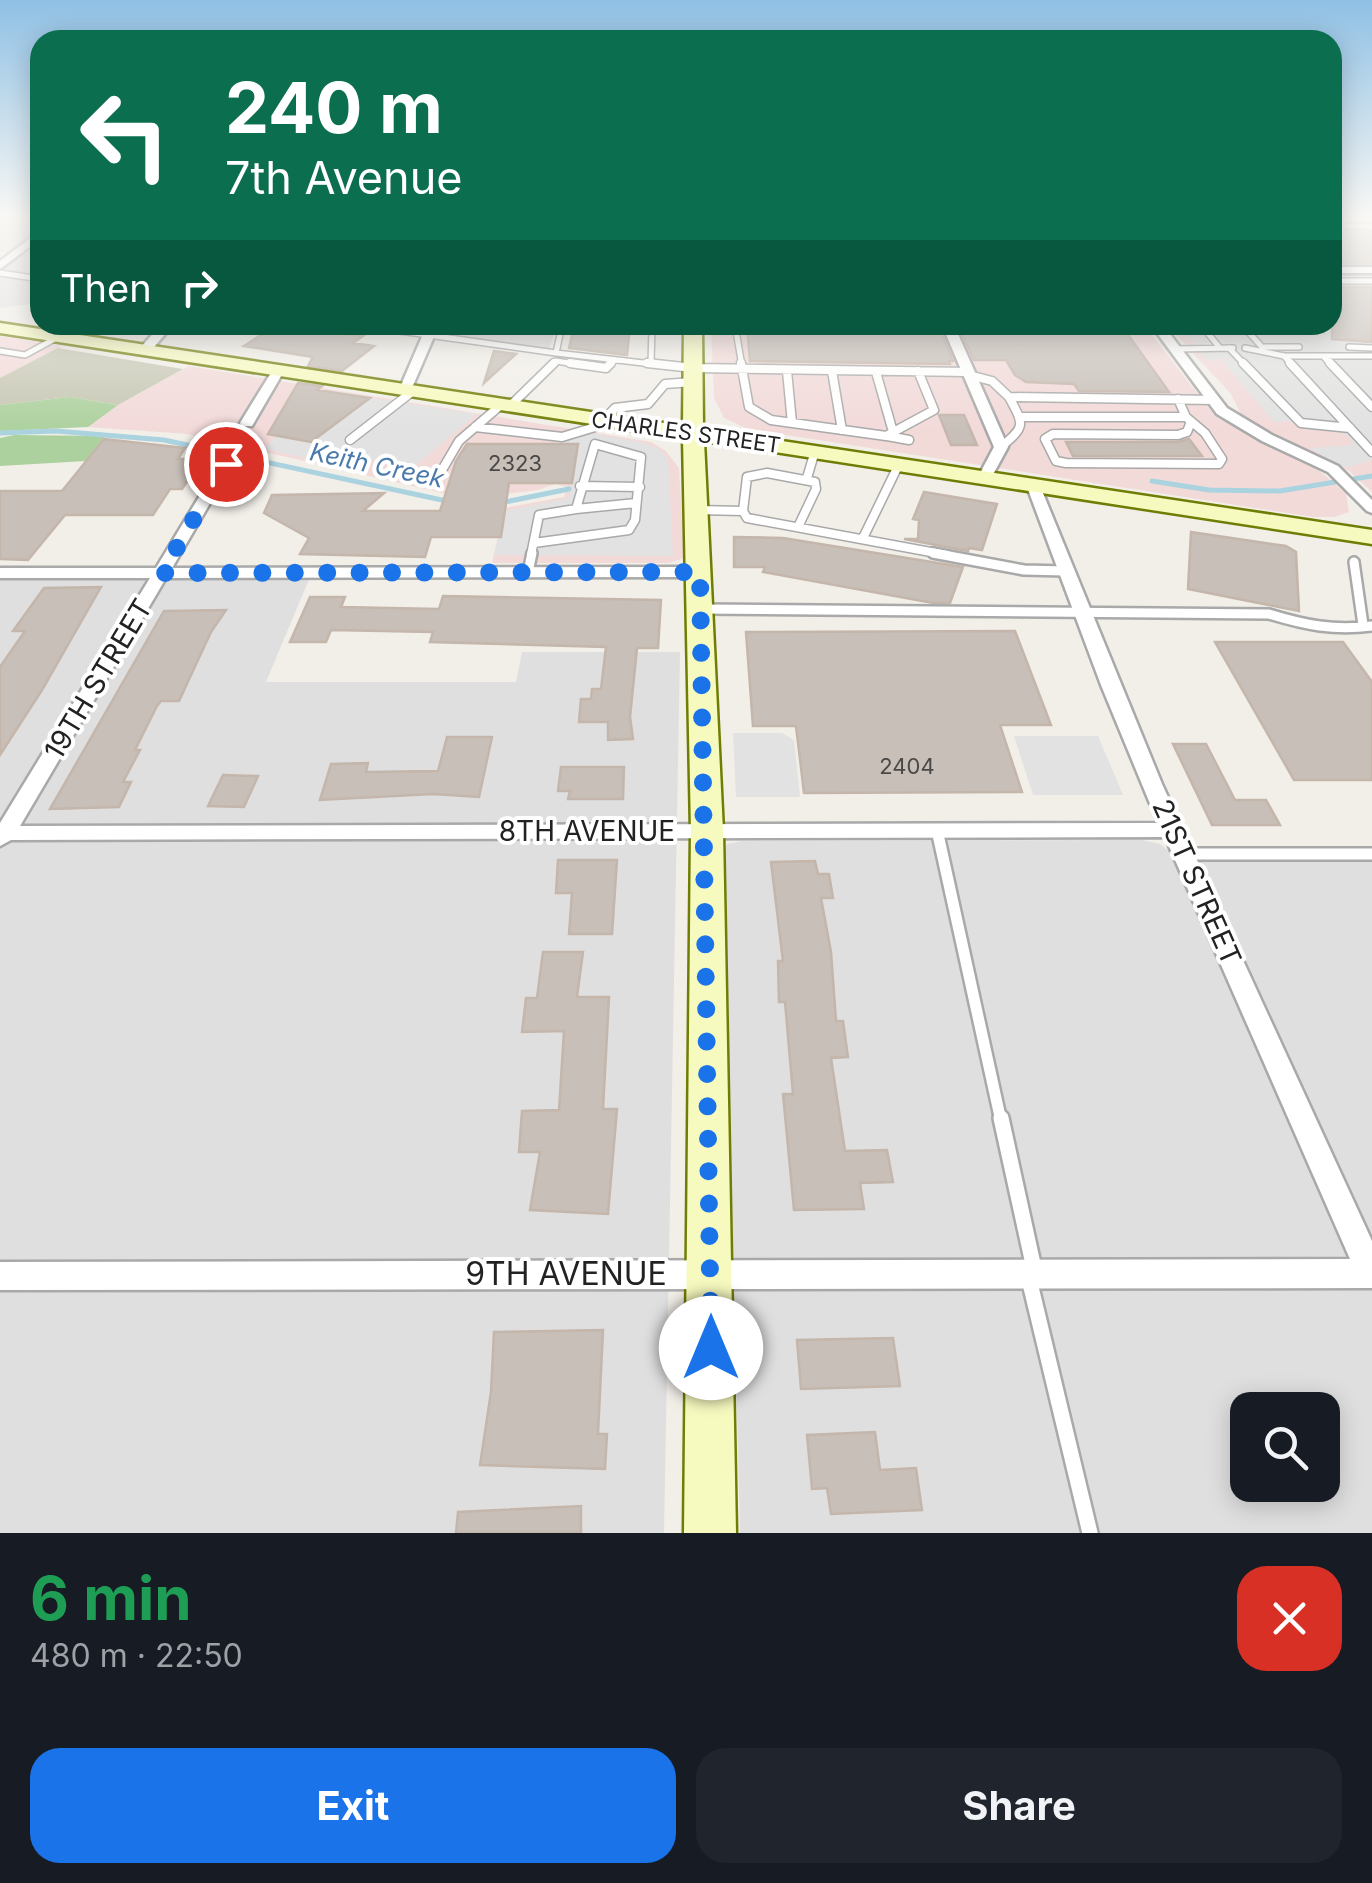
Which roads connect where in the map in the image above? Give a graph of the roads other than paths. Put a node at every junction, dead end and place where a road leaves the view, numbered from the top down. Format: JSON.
{"nodes":[{"id":1,"x":3,"y":331,"type":"edge"},
{"id":2,"x":30,"y":334,"type":"edge"},
{"id":3,"x":40,"y":335,"type":"edge"},
{"id":4,"x":158,"y":335,"type":"edge"},
{"id":5,"x":429,"y":335,"type":"edge"},
{"id":6,"x":458,"y":335,"type":"edge"},
{"id":7,"x":560,"y":335,"type":"edge"},
{"id":8,"x":652,"y":335,"type":"edge"},
{"id":9,"x":693,"y":335,"type":"edge"},
{"id":10,"x":736,"y":335,"type":"edge"},
{"id":11,"x":952,"y":335,"type":"edge"},
{"id":12,"x":1165,"y":335,"type":"edge"},
{"id":13,"x":1209,"y":335,"type":"edge"},
{"id":14,"x":1251,"y":335,"type":"edge"},
{"id":15,"x":58,"y":337,"type":"junction"},
{"id":16,"x":1262,"y":347,"type":"junction"},
{"id":17,"x":1298,"y":347,"type":"dead end"},
{"id":18,"x":1349,"y":347,"type":"dead end"},
{"id":19,"x":1176,"y":348,"type":"junction"},
{"id":20,"x":1220,"y":348,"type":"junction"},
{"id":21,"x":1230,"y":348,"type":"junction"},
{"id":22,"x":1244,"y":348,"type":"junction"},
{"id":23,"x":1372,"y":348,"type":"edge"},
{"id":24,"x":0,"y":351,"type":"edge"},
{"id":25,"x":144,"y":351,"type":"junction"},
{"id":26,"x":556,"y":353,"type":"junction"},
{"id":27,"x":1284,"y":356,"type":"junction"},
{"id":28,"x":1362,"y":356,"type":"junction"},
{"id":29,"x":1372,"y":356,"type":"edge"},
{"id":30,"x":1324,"y":358,"type":"junction"},
{"id":31,"x":614,"y":360,"type":"junction"},
{"id":32,"x":651,"y":364,"type":"junction"},
{"id":33,"x":1372,"y":366,"type":"edge"},
{"id":34,"x":740,"y":370,"type":"junction"},
{"id":35,"x":278,"y":371,"type":"junction"},
{"id":36,"x":786,"y":371,"type":"junction"},
{"id":37,"x":832,"y":372,"type":"junction"},
{"id":38,"x":876,"y":372,"type":"junction"},
{"id":39,"x":918,"y":372,"type":"junction"},
{"id":40,"x":969,"y":374,"type":"junction"},
{"id":41,"x":693,"y":375,"type":"junction"},
{"id":42,"x":409,"y":391,"type":"junction"},
{"id":43,"x":1010,"y":397,"type":"junction"},
{"id":44,"x":1178,"y":399,"type":"junction"},
{"id":45,"x":506,"y":405,"type":"junction"},
{"id":46,"x":1218,"y":405,"type":"junction"},
{"id":47,"x":1372,"y":407,"type":"edge"},
{"id":48,"x":1020,"y":417,"type":"junction"},
{"id":49,"x":1188,"y":420,"type":"junction"},
{"id":50,"x":247,"y":422,"type":"dead end"},
{"id":51,"x":792,"y":423,"type":"junction"},
{"id":52,"x":596,"y":424,"type":"junction"},
{"id":53,"x":475,"y":427,"type":"junction"},
{"id":54,"x":1350,"y":428,"type":"junction"},
{"id":55,"x":842,"y":430,"type":"junction"},
{"id":56,"x":692,"y":432,"type":"junction"},
{"id":57,"x":890,"y":434,"type":"junction"},
{"id":58,"x":350,"y":440,"type":"dead end"},
{"id":59,"x":908,"y":440,"type":"dead end"},
{"id":60,"x":595,"y":444,"type":"junction"},
{"id":61,"x":1000,"y":448,"type":"junction"},
{"id":62,"x":815,"y":451,"type":"junction"},
{"id":63,"x":1372,"y":452,"type":"edge"},
{"id":64,"x":226,"y":464,"type":"dead end"},
{"id":65,"x":899,"y":464,"type":"junction"},
{"id":66,"x":442,"y":470,"type":"dead end"},
{"id":67,"x":985,"y":477,"type":"junction"},
{"id":68,"x":807,"y":478,"type":"junction"},
{"id":69,"x":1033,"y":484,"type":"junction"},
{"id":70,"x":580,"y":486,"type":"junction"},
{"id":71,"x":640,"y":487,"type":"junction"},
{"id":72,"x":636,"y":503,"type":"junction"},
{"id":73,"x":576,"y":508,"type":"junction"},
{"id":74,"x":1372,"y":508,"type":"edge"},
{"id":75,"x":697,"y":510,"type":"junction"},
{"id":76,"x":743,"y":510,"type":"junction"},
{"id":77,"x":798,"y":527,"type":"junction"},
{"id":78,"x":1372,"y":537,"type":"edge"},
{"id":79,"x":863,"y":538,"type":"junction"},
{"id":80,"x":534,"y":543,"type":"junction"},
{"id":81,"x":1354,"y":562,"type":"dead end"},
{"id":82,"x":1064,"y":571,"type":"junction"},
{"id":83,"x":528,"y":572,"type":"junction"},
{"id":84,"x":700,"y":572,"type":"junction"},
{"id":85,"x":0,"y":573,"type":"edge"},
{"id":86,"x":162,"y":573,"type":"junction"},
{"id":87,"x":702,"y":609,"type":"junction"},
{"id":88,"x":1083,"y":615,"type":"junction"},
{"id":89,"x":1368,"y":626,"type":"edge"},
{"id":90,"x":937,"y":830,"type":"junction"},
{"id":91,"x":1173,"y":830,"type":"junction"},
{"id":92,"x":706,"y":831,"type":"junction"},
{"id":93,"x":2,"y":835,"type":"edge"},
{"id":94,"x":1184,"y":854,"type":"junction"},
{"id":95,"x":1372,"y":854,"type":"edge"},
{"id":96,"x":711,"y":1274,"type":"junction"},
{"id":97,"x":1031,"y":1274,"type":"junction"},
{"id":98,"x":1372,"y":1274,"type":"edge"},
{"id":99,"x":0,"y":1276,"type":"edge"},
{"id":100,"x":710,"y":1533,"type":"edge"},
{"id":101,"x":1090,"y":1533,"type":"edge"}],
"edges":[{"from":1,"to":2,"type":"main road","name":"CHARLES STREET"},
{"from":3,"to":15,"type":"main road","name":"CHARLES STREET"},
{"from":4,"to":25,"type":"street"},
{"from":5,"to":42,"type":"street"},
{"from":6,"to":26,"type":"lane"},
{"from":7,"to":26,"type":"lane"},
{"from":8,"to":32,"type":"lane"},
{"from":9,"to":41,"type":"main road"},
{"from":10,"to":34,"type":"lane"},
{"from":11,"to":40,"type":"street"},
{"from":12,"to":19,"type":"street"},
{"from":13,"to":20,"type":"lane"},
{"from":14,"to":16,"type":"lane"},
{"from":15,"to":24,"type":"lane"},
{"from":15,"to":25,"type":"main road","name":"CHARLES STREET"},
{"from":16,"to":17,"type":"lane"},
{"from":16,"to":22,"type":"lane"},
{"from":18,"to":23,"type":"lane"},
{"from":19,"to":20,"type":"lane"},
{"from":19,"to":46,"type":"street"},
{"from":20,"to":21,"type":"lane"},
{"from":21,"to":22,"type":"lane"},
{"from":21,"to":54,"type":"lane"},
{"from":22,"to":27,"type":"lane"},
{"from":25,"to":35,"type":"main road","name":"CHARLES STREET"},
{"from":26,"to":31,"type":"lane"},
{"from":27,"to":30,"type":"lane"},
{"from":27,"to":54,"type":"lane"},
{"from":28,"to":29,"type":"lane"},
{"from":28,"to":30,"type":"lane"},
{"from":28,"to":33,"type":"lane"},
{"from":30,"to":47,"type":"lane"},
{"from":31,"to":32,"type":"lane"},
{"from":31,"to":45,"type":"lane"},
{"from":32,"to":41,"type":"lane"},
{"from":34,"to":36,"type":"lane"},
{"from":34,"to":41,"type":"lane"},
{"from":34,"to":51,"type":"lane"},
{"from":35,"to":42,"type":"main road","name":"CHARLES STREET"},
{"from":35,"to":50,"type":"street"},
{"from":36,"to":37,"type":"lane"},
{"from":36,"to":51,"type":"lane"},
{"from":37,"to":38,"type":"lane"},
{"from":37,"to":55,"type":"lane"},
{"from":38,"to":39,"type":"lane"},
{"from":38,"to":57,"type":"lane"},
{"from":39,"to":40,"type":"lane"},
{"from":39,"to":57,"type":"lane"},
{"from":40,"to":43,"type":"lane"},
{"from":40,"to":61,"type":"street"},
{"from":41,"to":52,"type":"lane"},
{"from":41,"to":56,"type":"main road"},
{"from":42,"to":45,"type":"main road","name":"CHARLES STREET"},
{"from":42,"to":58,"type":"lane"},
{"from":43,"to":44,"type":"lane"},
{"from":43,"to":48,"type":"lane"},
{"from":44,"to":46,"type":"lane"},
{"from":44,"to":49,"type":"lane"},
{"from":45,"to":52,"type":"main road","name":"CHARLES STREET"},
{"from":45,"to":53,"type":"lane"},
{"from":46,"to":74,"type":"street"},
{"from":48,"to":49,"type":"lane"},
{"from":48,"to":61,"type":"lane"},
{"from":49,"to":49,"type":"lane"},
{"from":51,"to":55,"type":"lane"},
{"from":52,"to":53,"type":"lane"},
{"from":52,"to":56,"type":"main road","name":"CHARLES STREET"},
{"from":52,"to":60,"type":"lane"},
{"from":53,"to":66,"type":"lane"},
{"from":54,"to":63,"type":"lane"},
{"from":55,"to":57,"type":"lane"},
{"from":56,"to":62,"type":"main road","name":"CHARLES STREET"},
{"from":56,"to":75,"type":"main road"},
{"from":57,"to":59,"type":"lane"},
{"from":60,"to":70,"type":"lane"},
{"from":60,"to":71,"type":"lane"},
{"from":61,"to":67,"type":"street"},
{"from":62,"to":65,"type":"main road","name":"CHARLES STREET"},
{"from":62,"to":68,"type":"lane"},
{"from":64,"to":86,"type":"street","name":"19TH STREET"},
{"from":65,"to":67,"type":"main road","name":"CHARLES STREET"},
{"from":65,"to":79,"type":"lane"},
{"from":67,"to":69,"type":"main road","name":"CHARLES STREET"},
{"from":68,"to":76,"type":"lane"},
{"from":68,"to":77,"type":"lane"},
{"from":69,"to":78,"type":"main road","name":"CHARLES STREET"},
{"from":69,"to":82,"type":"street","name":"21ST STREET"},
{"from":70,"to":71,"type":"lane"},
{"from":70,"to":73,"type":"lane"},
{"from":71,"to":72,"type":"lane"},
{"from":72,"to":73,"type":"lane"},
{"from":72,"to":80,"type":"lane"},
{"from":73,"to":80,"type":"lane"},
{"from":75,"to":76,"type":"lane"},
{"from":75,"to":84,"type":"main road"},
{"from":76,"to":77,"type":"lane"},
{"from":77,"to":79,"type":"lane"},
{"from":79,"to":82,"type":"lane"},
{"from":80,"to":83,"type":"lane"},
{"from":81,"to":89,"type":"lane"},
{"from":82,"to":88,"type":"street","name":"21ST STREET"},
{"from":83,"to":84,"type":"street"},
{"from":83,"to":86,"type":"street"},
{"from":84,"to":87,"type":"main road"},
{"from":85,"to":86,"type":"street"},
{"from":86,"to":93,"type":"street","name":"19TH STREET"},
{"from":87,"to":88,"type":"lane"},
{"from":87,"to":92,"type":"main road"},
{"from":88,"to":89,"type":"lane"},
{"from":88,"to":91,"type":"street","name":"21ST STREET"},
{"from":90,"to":91,"type":"street","name":"8TH AVENUE"},
{"from":90,"to":92,"type":"street","name":"8TH AVENUE"},
{"from":90,"to":97,"type":"lane"},
{"from":91,"to":94,"type":"street","name":"21ST STREET"},
{"from":92,"to":93,"type":"street","name":"8TH AVENUE"},
{"from":92,"to":96,"type":"main road"},
{"from":94,"to":95,"type":"lane"},
{"from":94,"to":98,"type":"street","name":"21ST STREET"},
{"from":96,"to":97,"type":"street","name":"9TH AVENUE"},
{"from":96,"to":99,"type":"street","name":"9TH AVENUE"},
{"from":96,"to":100,"type":"main road"},
{"from":97,"to":98,"type":"street","name":"9TH AVENUE"},
{"from":97,"to":101,"type":"lane"}]}
